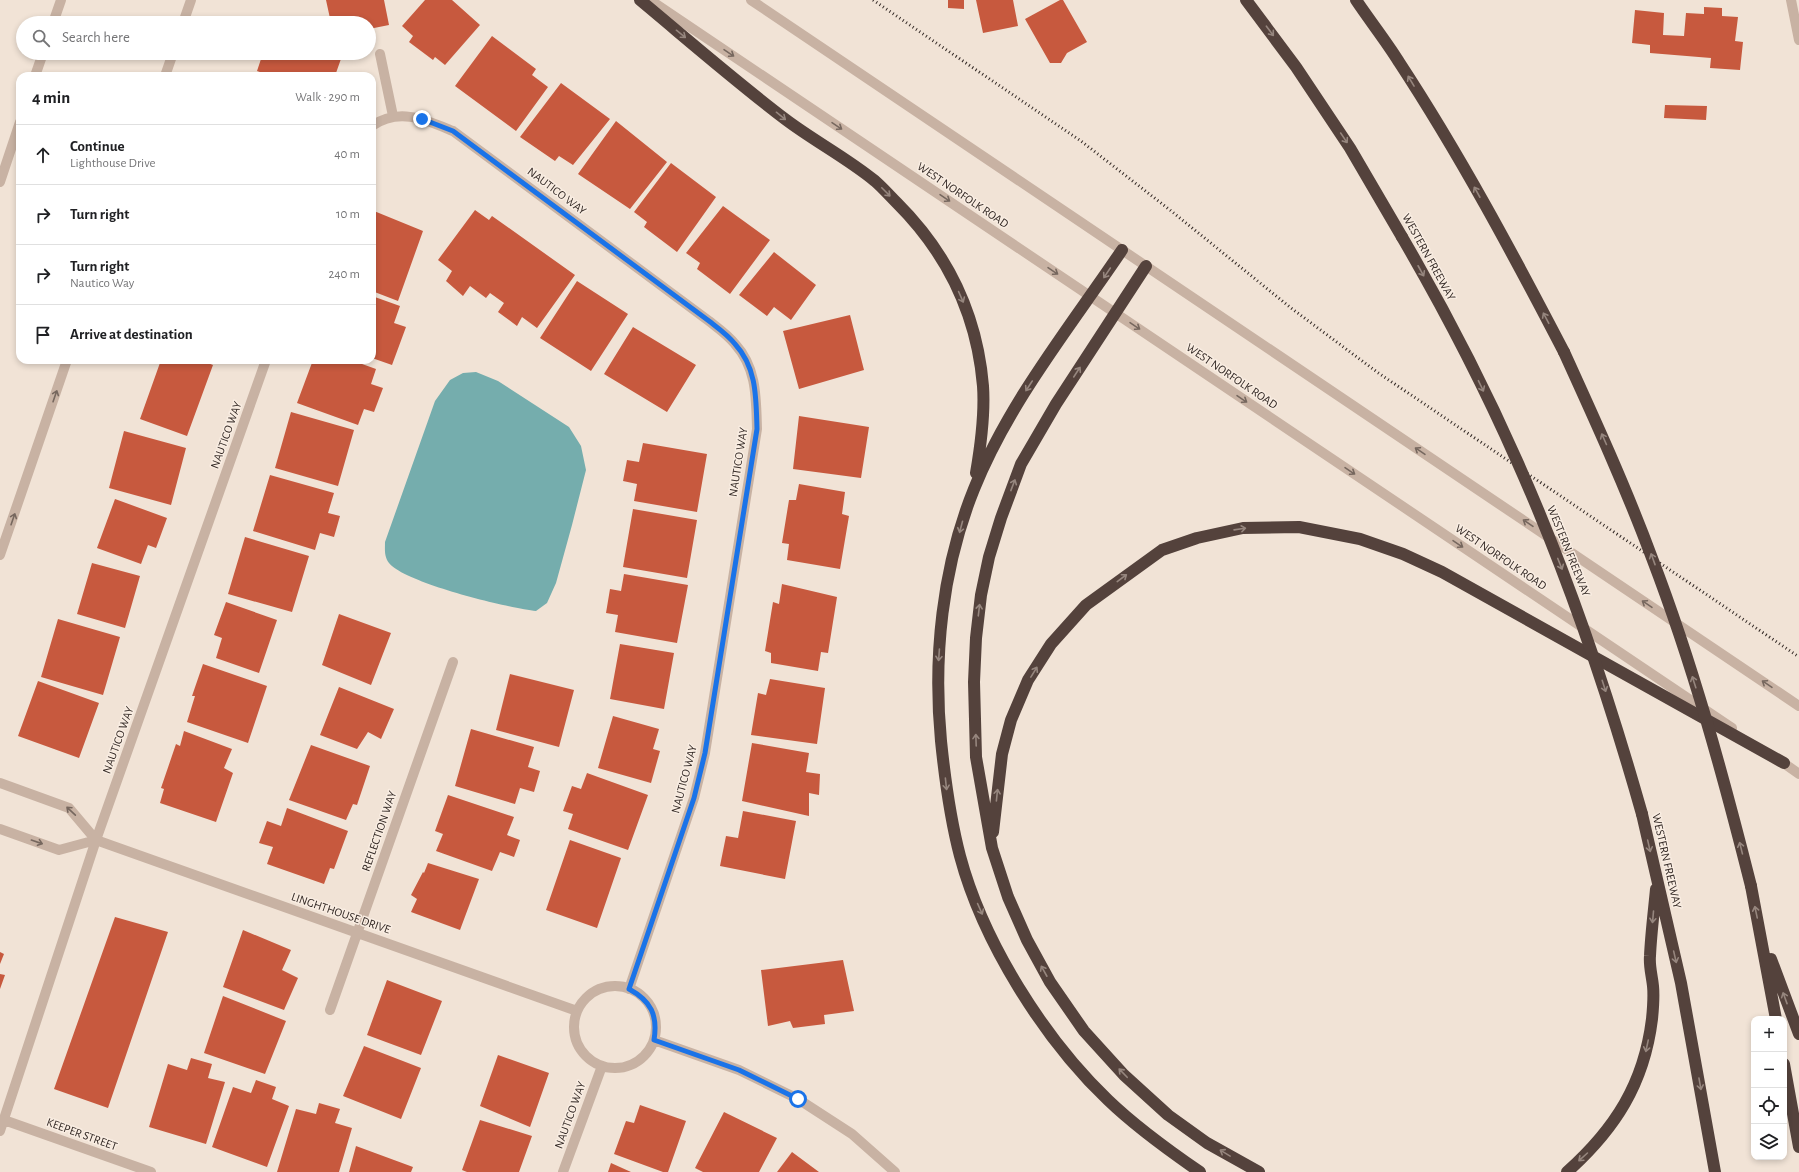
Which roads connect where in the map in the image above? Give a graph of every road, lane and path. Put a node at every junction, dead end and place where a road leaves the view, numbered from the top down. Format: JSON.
{"nodes":[{"id":1,"x":61,"y":0,"type":"edge"},
{"id":2,"x":191,"y":0,"type":"edge"},
{"id":3,"x":640,"y":0,"type":"edge"},
{"id":4,"x":650,"y":0,"type":"edge"},
{"id":5,"x":751,"y":0,"type":"edge"},
{"id":6,"x":1246,"y":0,"type":"edge"},
{"id":7,"x":1356,"y":0,"type":"edge"},
{"id":8,"x":1791,"y":0,"type":"edge"},
{"id":9,"x":55,"y":16,"type":"edge"},
{"id":10,"x":185,"y":16,"type":"edge"},
{"id":11,"x":1799,"y":40,"type":"edge"},
{"id":12,"x":380,"y":54,"type":"dead end"},
{"id":13,"x":41,"y":60,"type":"edge"},
{"id":14,"x":171,"y":60,"type":"edge"},
{"id":15,"x":36,"y":72,"type":"edge"},
{"id":16,"x":166,"y":72,"type":"edge"},
{"id":17,"x":393,"y":116,"type":"junction"},
{"id":18,"x":376,"y":124,"type":"edge"},
{"id":19,"x":16,"y":134,"type":"edge"},
{"id":20,"x":0,"y":182,"type":"edge"},
{"id":21,"x":1122,"y":250,"type":"junction"},
{"id":22,"x":1146,"y":266,"type":"junction"},
{"id":23,"x":1091,"y":296,"type":"junction"},
{"id":24,"x":1115,"y":313,"type":"junction"},
{"id":25,"x":66,"y":364,"type":"edge"},
{"id":26,"x":265,"y":364,"type":"edge"},
{"id":27,"x":974,"y":490,"type":"junction"},
{"id":28,"x":0,"y":555,"type":"edge"},
{"id":29,"x":452,"y":662,"type":"dead end"},
{"id":30,"x":1799,"y":706,"type":"edge"},
{"id":31,"x":1784,"y":763,"type":"junction"},
{"id":32,"x":1799,"y":774,"type":"edge"},
{"id":33,"x":0,"y":783,"type":"edge"},
{"id":34,"x":0,"y":829,"type":"edge"},
{"id":35,"x":96,"y":840,"type":"junction"},
{"id":36,"x":992,"y":848,"type":"junction"},
{"id":37,"x":1657,"y":878,"type":"junction"},
{"id":38,"x":1760,"y":929,"type":"junction"},
{"id":39,"x":357,"y":932,"type":"junction"},
{"id":40,"x":629,"y":989,"type":"junction"},
{"id":41,"x":330,"y":1010,"type":"dead end"},
{"id":42,"x":577,"y":1011,"type":"junction"},
{"id":43,"x":1775,"y":1016,"type":"edge"},
{"id":44,"x":1799,"y":1034,"type":"edge"},
{"id":45,"x":654,"y":1040,"type":"junction"},
{"id":46,"x":602,"y":1066,"type":"junction"},
{"id":47,"x":1787,"y":1081,"type":"edge"},
{"id":48,"x":4,"y":1120,"type":"junction"},
{"id":49,"x":0,"y":1131,"type":"edge"},
{"id":50,"x":1799,"y":1148,"type":"edge"},
{"id":51,"x":151,"y":1172,"type":"edge"},
{"id":52,"x":563,"y":1172,"type":"edge"},
{"id":53,"x":895,"y":1172,"type":"edge"},
{"id":54,"x":1200,"y":1172,"type":"edge"},
{"id":55,"x":1259,"y":1172,"type":"edge"},
{"id":56,"x":1566,"y":1172,"type":"edge"},
{"id":57,"x":1715,"y":1172,"type":"edge"}],
"edges":[{"from":1,"to":9,"type":"street"},
{"from":2,"to":10,"type":"street"},
{"from":3,"to":27,"type":"highway","one_way":true},
{"from":4,"to":23,"type":"street","name":"WEST NORFOLK ROAD","one_way":true},
{"from":5,"to":21,"type":"street"},
{"from":6,"to":37,"type":"highway","name":"WESTERN FREEWAY","one_way":true,"bridge":true},
{"from":38,"to":7,"type":"highway","one_way":true,"bridge":true},
{"from":8,"to":11,"type":"street"},
{"from":12,"to":17,"type":"street"},
{"from":13,"to":15,"type":"street"},
{"from":14,"to":16,"type":"street"},
{"from":17,"to":18,"type":"street"},
{"from":17,"to":40,"type":"street","name":"NAUTICO WAY"},
{"from":19,"to":20,"type":"street"},
{"from":21,"to":22,"type":"street"},
{"from":21,"to":23,"type":"highway","one_way":true},
{"from":22,"to":24,"type":"highway"},
{"from":30,"to":22,"type":"street","one_way":true},
{"from":23,"to":24,"type":"street","name":"WEST NORFOLK ROAD"},
{"from":23,"to":27,"type":"highway","one_way":true},
{"from":24,"to":31,"type":"street","name":"WEST NORFOLK ROAD","one_way":true},
{"from":36,"to":24,"type":"highway","one_way":true},
{"from":28,"to":25,"type":"street","one_way":true},
{"from":26,"to":35,"type":"street","name":"NAUTICO WAY"},
{"from":27,"to":54,"type":"highway","one_way":true},
{"from":29,"to":39,"type":"street","name":"REFLECTION WAY"},
{"from":31,"to":32,"type":"street","name":"WEST NORFOLK ROAD"},
{"from":36,"to":31,"type":"highway","one_way":true},
{"from":35,"to":33,"type":"street","one_way":true},
{"from":34,"to":35,"type":"street","one_way":true},
{"from":35,"to":39,"type":"street","name":"LINGHTHOUSE DRIVE"},
{"from":35,"to":48,"type":"street","name":"NAUTICO WAY"},
{"from":55,"to":36,"type":"highway","one_way":true},
{"from":37,"to":56,"type":"highway","one_way":true},
{"from":37,"to":57,"type":"highway","name":"WESTERN FREEWAY","one_way":true},
{"from":38,"to":43,"type":"highway"},
{"from":44,"to":38,"type":"highway","one_way":true},
{"from":39,"to":41,"type":"street","name":"REFLECTION WAY"},
{"from":39,"to":42,"type":"street","name":"LINGHTHOUSE DRIVE"},
{"from":40,"to":42,"type":"street"},
{"from":40,"to":45,"type":"street"},
{"from":42,"to":46,"type":"street"},
{"from":45,"to":46,"type":"street"},
{"from":45,"to":53,"type":"street"},
{"from":46,"to":52,"type":"street","name":"NAUTICO WAY"},
{"from":47,"to":50,"type":"highway"},
{"from":48,"to":49,"type":"street","name":"NAUTICO WAY"},
{"from":48,"to":51,"type":"street","name":"KEEPER STREET"}]}
